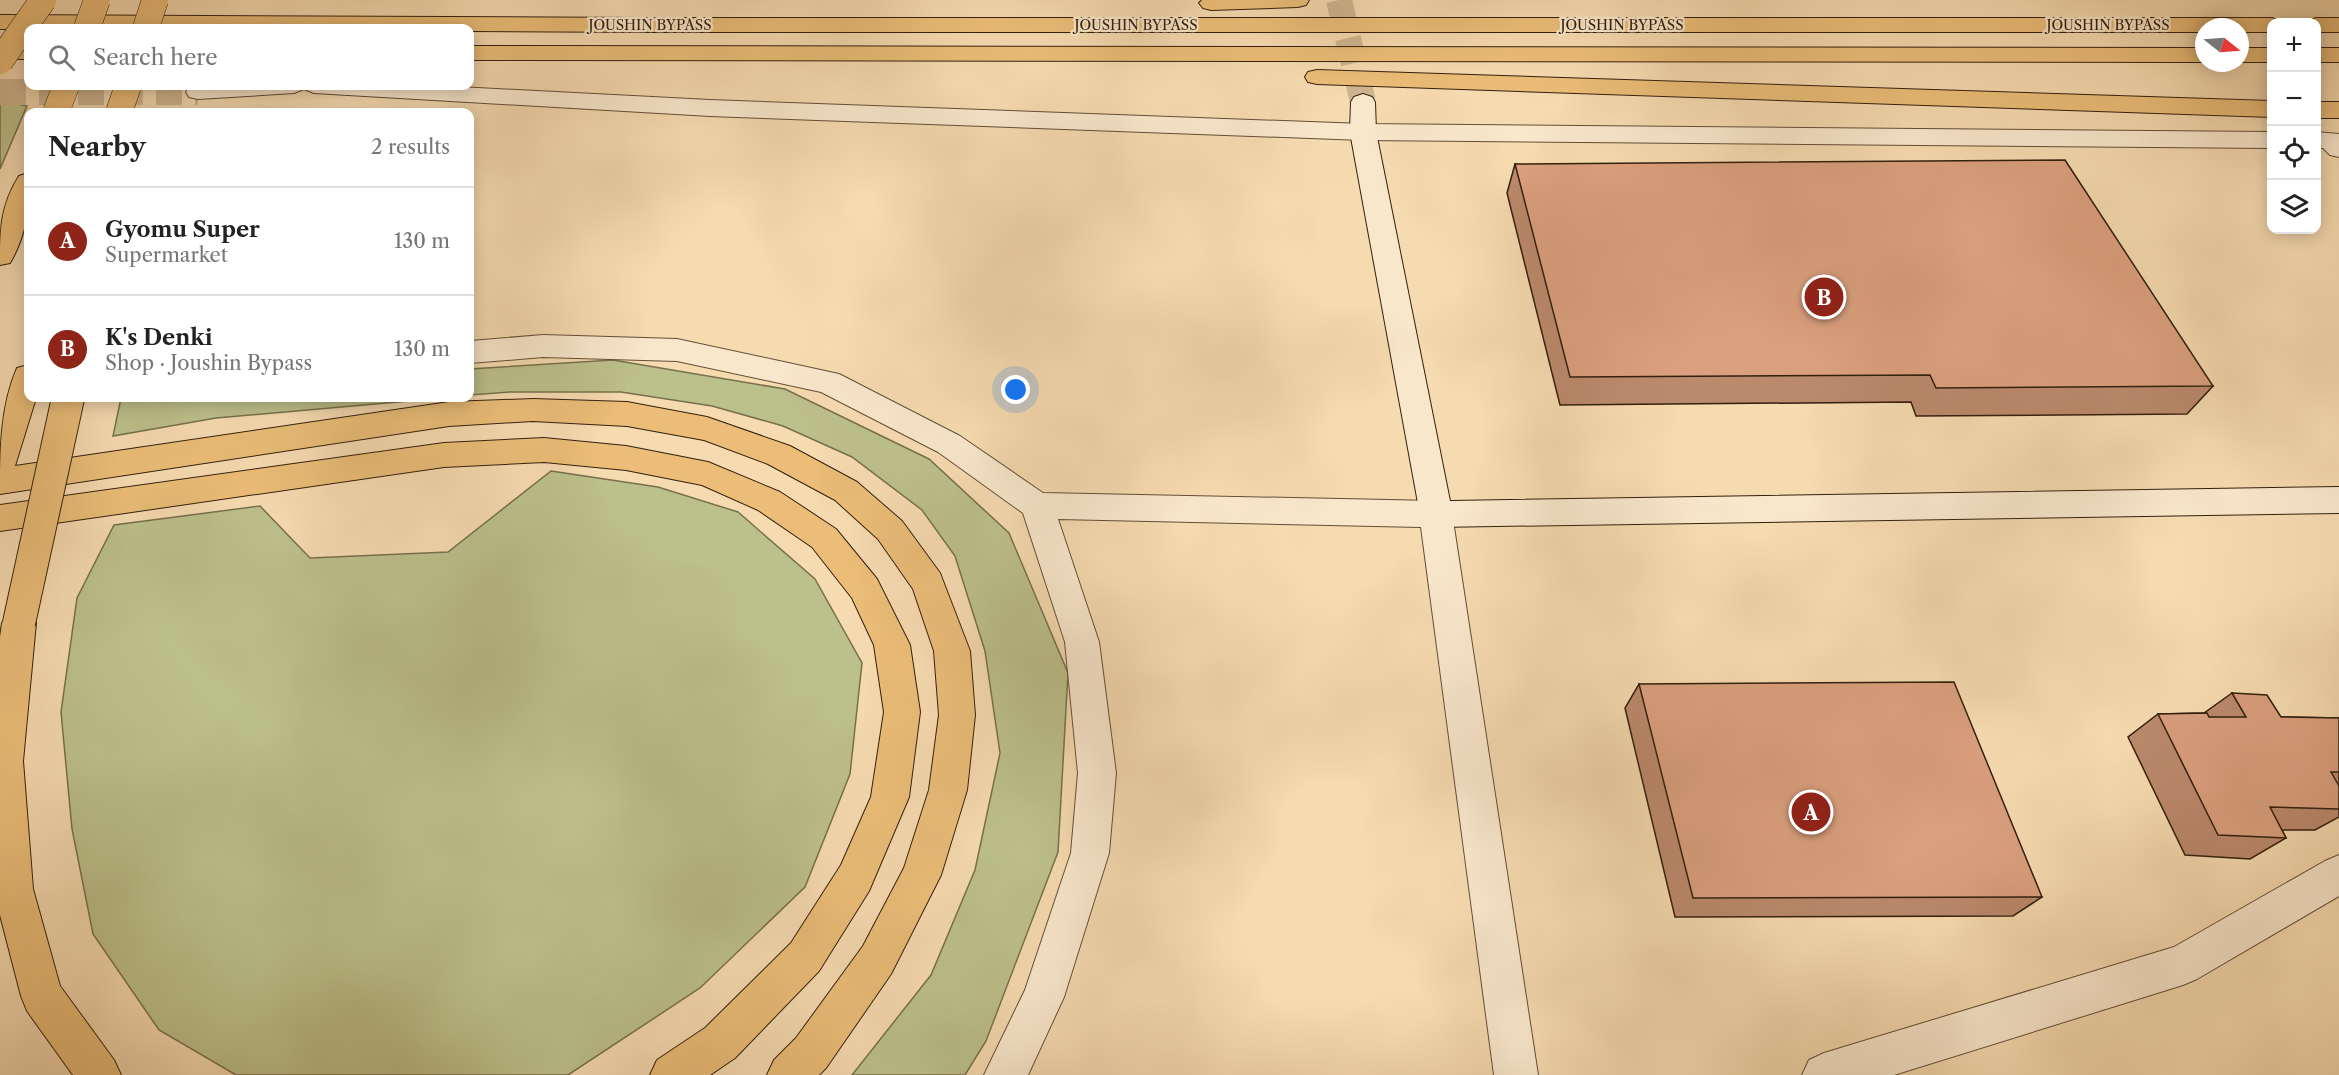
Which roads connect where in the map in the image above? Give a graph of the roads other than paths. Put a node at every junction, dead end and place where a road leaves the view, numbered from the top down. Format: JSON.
{"nodes":[{"id":1,"x":43,"y":0,"type":"edge"},
{"id":2,"x":98,"y":0,"type":"edge"},
{"id":3,"x":155,"y":0,"type":"edge"},
{"id":4,"x":160,"y":0,"type":"edge"},
{"id":5,"x":1298,"y":0,"type":"edge"},
{"id":6,"x":0,"y":22,"type":"edge"},
{"id":7,"x":26,"y":24,"type":"edge"},
{"id":8,"x":89,"y":24,"type":"edge"},
{"id":9,"x":147,"y":24,"type":"edge"},
{"id":10,"x":155,"y":24,"type":"edge"},
{"id":11,"x":432,"y":24,"type":"edge"},
{"id":12,"x":474,"y":24,"type":"edge"},
{"id":13,"x":648,"y":25,"type":"junction"},
{"id":14,"x":2267,"y":25,"type":"edge"},
{"id":15,"x":2321,"y":25,"type":"edge"},
{"id":16,"x":2339,"y":25,"type":"edge"},
{"id":17,"x":24,"y":27,"type":"edge"},
{"id":18,"x":0,"y":52,"type":"edge"},
{"id":19,"x":24,"y":52,"type":"edge"},
{"id":20,"x":474,"y":53,"type":"edge"},
{"id":21,"x":1059,"y":54,"type":"junction"},
{"id":22,"x":2249,"y":55,"type":"edge"},
{"id":23,"x":2267,"y":55,"type":"edge"},
{"id":24,"x":2321,"y":55,"type":"edge"},
{"id":25,"x":2339,"y":55,"type":"edge"},
{"id":26,"x":2195,"y":56,"type":"edge"},
{"id":27,"x":0,"y":61,"type":"edge"},
{"id":28,"x":64,"y":90,"type":"edge"},
{"id":29,"x":127,"y":90,"type":"edge"},
{"id":30,"x":142,"y":90,"type":"edge"},
{"id":31,"x":228,"y":90,"type":"edge"},
{"id":32,"x":285,"y":90,"type":"edge"},
{"id":33,"x":386,"y":90,"type":"edge"},
{"id":34,"x":198,"y":92,"type":"dead end"},
{"id":35,"x":1363,"y":102,"type":"tunnel mouth"},
{"id":36,"x":58,"y":108,"type":"edge"},
{"id":37,"x":120,"y":108,"type":"edge"},
{"id":38,"x":139,"y":108,"type":"edge"},
{"id":39,"x":279,"y":108,"type":"edge"},
{"id":40,"x":2267,"y":109,"type":"edge"},
{"id":41,"x":2321,"y":110,"type":"edge"},
{"id":42,"x":2339,"y":110,"type":"edge"},
{"id":43,"x":1363,"y":132,"type":"junction"},
{"id":44,"x":2267,"y":140,"type":"edge"},
{"id":45,"x":2321,"y":140,"type":"edge"},
{"id":46,"x":2339,"y":149,"type":"edge"},
{"id":47,"x":24,"y":193,"type":"edge"},
{"id":48,"x":0,"y":256,"type":"edge"},
{"id":49,"x":474,"y":352,"type":"edge"},
{"id":50,"x":24,"y":389,"type":"edge"},
{"id":51,"x":67,"y":402,"type":"edge"},
{"id":52,"x":0,"y":465,"type":"edge"},
{"id":53,"x":0,"y":480,"type":"edge"},
{"id":54,"x":2339,"y":500,"type":"edge"},
{"id":55,"x":1037,"y":506,"type":"junction"},
{"id":56,"x":1436,"y":514,"type":"junction"},
{"id":57,"x":0,"y":519,"type":"edge"},
{"id":58,"x":2339,"y":874,"type":"edge"},
{"id":59,"x":99,"y":1075,"type":"edge"},
{"id":60,"x":672,"y":1075,"type":"edge"},
{"id":61,"x":789,"y":1075,"type":"edge"},
{"id":62,"x":1006,"y":1075,"type":"edge"},
{"id":63,"x":1516,"y":1075,"type":"edge"},
{"id":64,"x":1824,"y":1075,"type":"edge"}],
"edges":[{"from":1,"to":7,"type":"highway","bridge":true},
{"from":2,"to":8,"type":"highway","bridge":true},
{"from":3,"to":9,"type":"highway","bridge":true},
{"from":4,"to":10,"type":"highway"},
{"from":5,"to":13,"type":"highway"},
{"from":6,"to":11,"type":"highway","name":"JOUSHIN BYPASS"},
{"from":12,"to":13,"type":"highway","name":"JOUSHIN BYPASS"},
{"from":13,"to":14,"type":"highway","name":"JOUSHIN BYPASS"},
{"from":15,"to":16,"type":"highway"},
{"from":17,"to":27,"type":"highway","bridge":true},
{"from":18,"to":19,"type":"highway"},
{"from":20,"to":21,"type":"highway","name":"JOUSHIN BYPASS"},
{"from":21,"to":26,"type":"highway","name":"JOUSHIN BYPASS"},
{"from":21,"to":40,"type":"highway"},
{"from":22,"to":23,"type":"highway"},
{"from":24,"to":25,"type":"highway"},
{"from":28,"to":36,"type":"highway","bridge":true},
{"from":29,"to":37,"type":"highway","bridge":true},
{"from":30,"to":38,"type":"highway"},
{"from":31,"to":34,"type":"street"},
{"from":32,"to":39,"type":"street"},
{"from":33,"to":43,"type":"street"},
{"from":35,"to":43,"type":"street"},
{"from":41,"to":42,"type":"highway"},
{"from":43,"to":44,"type":"street"},
{"from":43,"to":56,"type":"street"},
{"from":45,"to":46,"type":"street"},
{"from":47,"to":48,"type":"highway"},
{"from":49,"to":55,"type":"street"},
{"from":50,"to":52,"type":"highway"},
{"from":51,"to":59,"type":"highway","bridge":true},
{"from":53,"to":61,"type":"highway"},
{"from":54,"to":56,"type":"street"},
{"from":55,"to":56,"type":"street"},
{"from":55,"to":62,"type":"street"},
{"from":56,"to":63,"type":"street"},
{"from":57,"to":60,"type":"highway"},
{"from":58,"to":64,"type":"street"}]}
